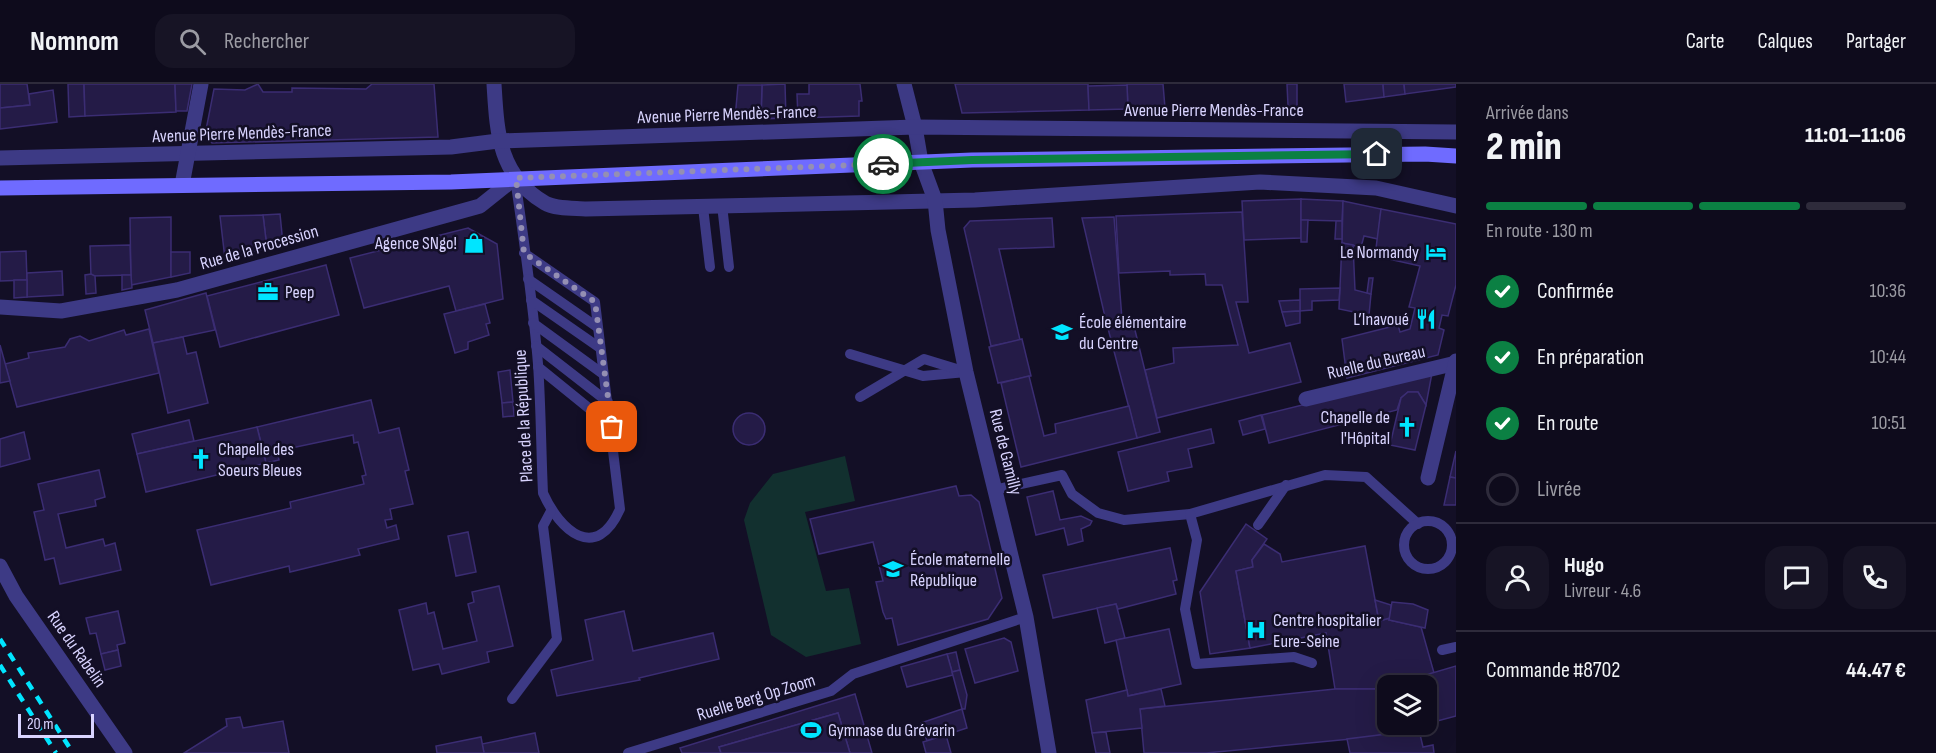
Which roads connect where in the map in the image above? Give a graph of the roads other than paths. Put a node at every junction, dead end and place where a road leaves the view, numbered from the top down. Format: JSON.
{"nodes":[{"id":1,"x":201,"y":84,"type":"edge"},
{"id":2,"x":494,"y":84,"type":"edge"},
{"id":3,"x":904,"y":84,"type":"edge"},
{"id":4,"x":915,"y":127,"type":"junction"},
{"id":5,"x":1456,"y":132,"type":"edge"},
{"id":6,"x":498,"y":141,"type":"junction"},
{"id":7,"x":187,"y":154,"type":"junction"},
{"id":8,"x":1456,"y":156,"type":"edge"},
{"id":9,"x":0,"y":158,"type":"edge"},
{"id":10,"x":921,"y":162,"type":"junction"},
{"id":11,"x":516,"y":178,"type":"junction"},
{"id":12,"x":182,"y":185,"type":"junction"},
{"id":13,"x":0,"y":188,"type":"edge"},
{"id":14,"x":935,"y":200,"type":"junction"},
{"id":15,"x":722,"y":205,"type":"junction"},
{"id":16,"x":1456,"y":206,"type":"edge"},
{"id":17,"x":703,"y":207,"type":"junction"},
{"id":18,"x":524,"y":253,"type":"junction"},
{"id":19,"x":710,"y":267,"type":"dead end"},
{"id":20,"x":729,"y":267,"type":"dead end"},
{"id":21,"x":528,"y":279,"type":"junction"},
{"id":22,"x":531,"y":300,"type":"junction"},
{"id":23,"x":0,"y":307,"type":"edge"},
{"id":24,"x":534,"y":323,"type":"junction"},
{"id":25,"x":597,"y":327,"type":"junction"},
{"id":26,"x":536,"y":346,"type":"junction"},
{"id":27,"x":600,"y":348,"type":"junction"},
{"id":28,"x":850,"y":354,"type":"dead end"},
{"id":29,"x":1456,"y":362,"type":"edge"},
{"id":30,"x":538,"y":367,"type":"junction"},
{"id":31,"x":902,"y":370,"type":"junction"},
{"id":32,"x":966,"y":372,"type":"junction"},
{"id":33,"x":603,"y":374,"type":"junction"},
{"id":34,"x":860,"y":397,"type":"dead end"},
{"id":35,"x":1306,"y":399,"type":"dead end"},
{"id":36,"x":608,"y":402,"type":"junction"},
{"id":37,"x":612,"y":427,"type":"junction"},
{"id":38,"x":1428,"y":478,"type":"dead end"},
{"id":39,"x":1286,"y":485,"type":"junction"},
{"id":40,"x":994,"y":490,"type":"junction"},
{"id":41,"x":551,"y":511,"type":"junction"},
{"id":42,"x":1190,"y":514,"type":"junction"},
{"id":43,"x":1418,"y":524,"type":"junction"},
{"id":44,"x":1258,"y":525,"type":"dead end"},
{"id":45,"x":1454,"y":542,"type":"edge"},
{"id":46,"x":0,"y":566,"type":"edge"},
{"id":47,"x":1026,"y":617,"type":"junction"},
{"id":48,"x":1456,"y":646,"type":"edge"},
{"id":49,"x":1442,"y":650,"type":"dead end"},
{"id":50,"x":1312,"y":663,"type":"dead end"},
{"id":51,"x":512,"y":699,"type":"dead end"},
{"id":52,"x":125,"y":753,"type":"edge"},
{"id":53,"x":628,"y":753,"type":"edge"},
{"id":54,"x":1048,"y":753,"type":"edge"}],
"edges":[{"from":1,"to":7,"type":"street"},
{"from":2,"to":6,"type":"street"},
{"from":3,"to":4,"type":"street","name":"Rue de Gamilly"},
{"from":4,"to":5,"type":"street","name":"Avenue Pierre Mendès-France"},
{"from":4,"to":6,"type":"street","name":"Avenue Pierre Mendès-France"},
{"from":4,"to":10,"type":"street","name":"Rue de Gamilly"},
{"from":6,"to":7,"type":"street","name":"Avenue Pierre Mendès-France"},
{"from":6,"to":11,"type":"street"},
{"from":7,"to":9,"type":"street","name":"Avenue Pierre Mendès-France"},
{"from":7,"to":12,"type":"street"},
{"from":8,"to":10,"type":"main road"},
{"from":10,"to":11,"type":"main road"},
{"from":10,"to":14,"type":"street","name":"Rue de Gamilly"},
{"from":11,"to":12,"type":"main road"},
{"from":11,"to":17,"type":"street"},
{"from":11,"to":18,"type":"lane","name":"Place de la République"},
{"from":11,"to":23,"type":"street","name":"Rue de la Procession"},
{"from":12,"to":13,"type":"main road"},
{"from":14,"to":15,"type":"street"},
{"from":14,"to":16,"type":"street"},
{"from":14,"to":32,"type":"street","name":"Rue de Gamilly"},
{"from":15,"to":17,"type":"street"},
{"from":15,"to":20,"type":"lane"},
{"from":17,"to":19,"type":"lane"},
{"from":18,"to":21,"type":"lane","name":"Place de la République"},
{"from":18,"to":25,"type":"lane","name":"Place de la République"},
{"from":21,"to":22,"type":"lane","name":"Place de la République"},
{"from":21,"to":25,"type":"lane"},
{"from":22,"to":24,"type":"lane","name":"Place de la République"},
{"from":22,"to":27,"type":"lane"},
{"from":24,"to":26,"type":"lane","name":"Place de la République"},
{"from":24,"to":33,"type":"lane"},
{"from":25,"to":27,"type":"lane","name":"Place de la République"},
{"from":26,"to":30,"type":"lane","name":"Place de la République"},
{"from":26,"to":36,"type":"lane"},
{"from":27,"to":33,"type":"lane","name":"Place de la République"},
{"from":28,"to":31,"type":"lane"},
{"from":29,"to":35,"type":"street","name":"Ruelle du Bureau"},
{"from":29,"to":38,"type":"street"},
{"from":30,"to":37,"type":"lane"},
{"from":30,"to":41,"type":"lane","name":"Place de la République"},
{"from":31,"to":32,"type":"lane"},
{"from":31,"to":32,"type":"lane"},
{"from":31,"to":34,"type":"lane"},
{"from":32,"to":40,"type":"street","name":"Rue de Gamilly"},
{"from":33,"to":36,"type":"lane","name":"Place de la République"},
{"from":36,"to":37,"type":"lane","name":"Place de la République"},
{"from":37,"to":41,"type":"lane","name":"Place de la République"},
{"from":39,"to":42,"type":"lane"},
{"from":39,"to":43,"type":"lane"},
{"from":39,"to":44,"type":"lane"},
{"from":40,"to":42,"type":"lane"},
{"from":40,"to":47,"type":"street","name":"Rue de Gamilly"},
{"from":41,"to":51,"type":"lane"},
{"from":42,"to":50,"type":"lane"},
{"from":43,"to":45,"type":"lane"},
{"from":43,"to":45,"type":"lane"},
{"from":46,"to":52,"type":"street","name":"Rue du Rabelin"},
{"from":47,"to":53,"type":"lane","name":"Ruelle Berg Op Zoom"},
{"from":47,"to":54,"type":"street","name":"Rue de Gamilly"},
{"from":48,"to":49,"type":"lane"}]}
